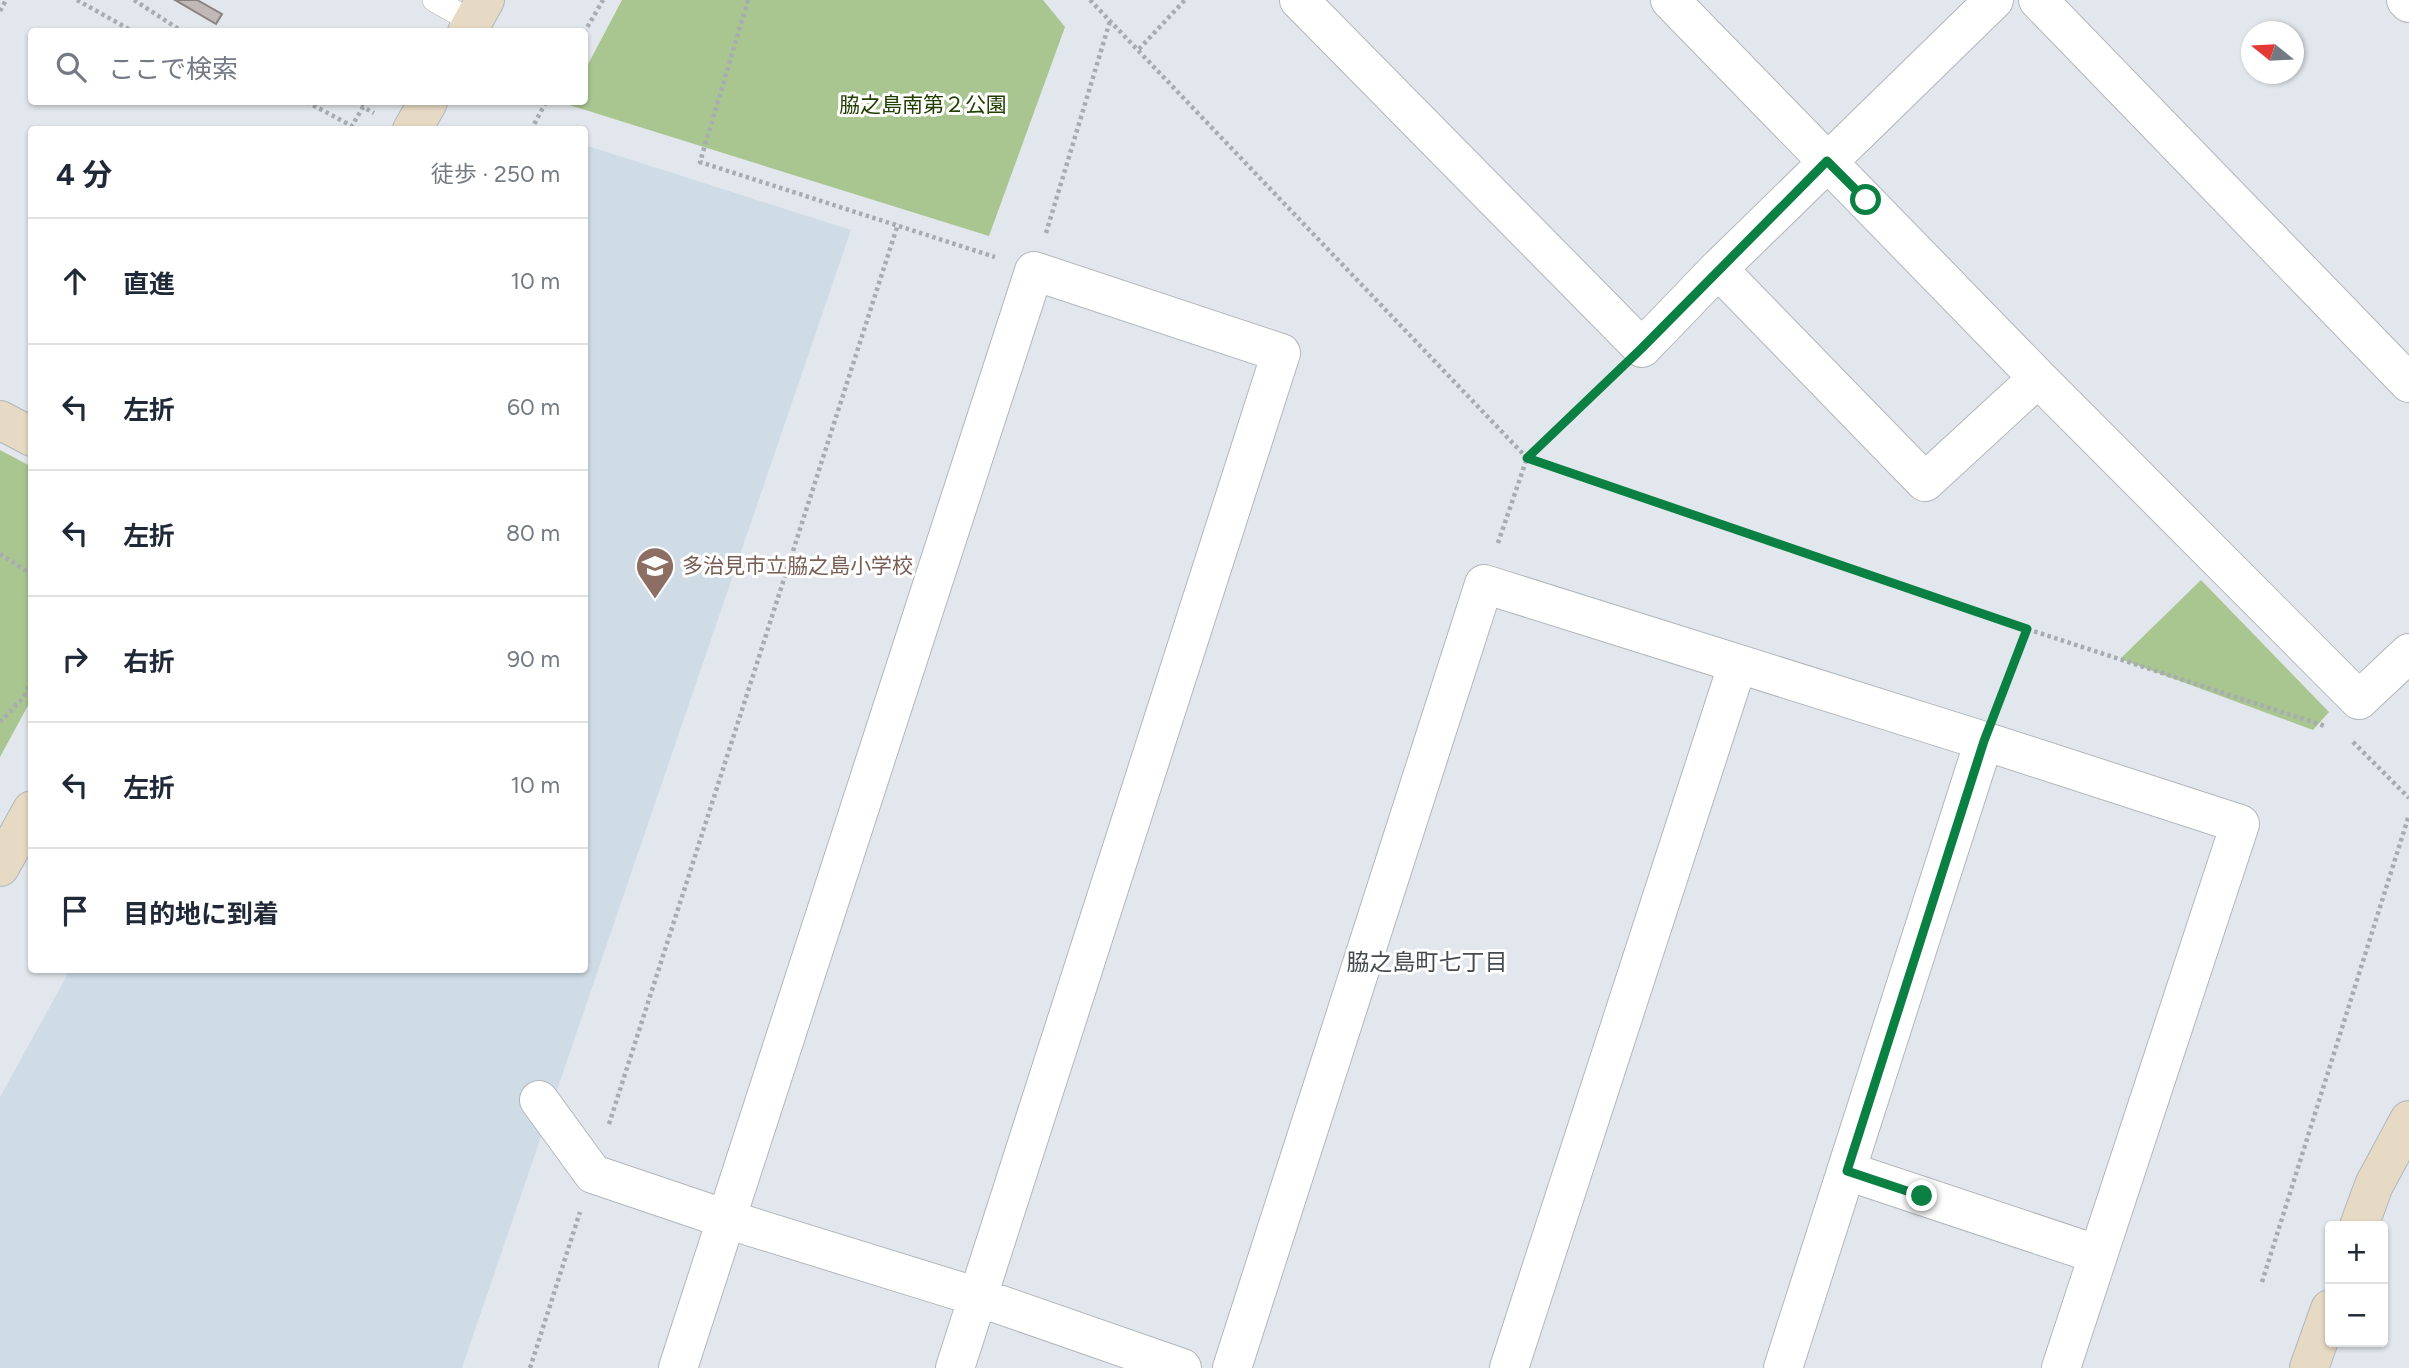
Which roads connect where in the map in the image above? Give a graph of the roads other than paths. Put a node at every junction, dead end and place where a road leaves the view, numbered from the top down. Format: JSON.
{"nodes":[{"id":1,"x":434,"y":0,"type":"edge"},
{"id":2,"x":1299,"y":0,"type":"edge"},
{"id":3,"x":1670,"y":0,"type":"edge"},
{"id":4,"x":1994,"y":0,"type":"edge"},
{"id":5,"x":2038,"y":0,"type":"edge"},
{"id":6,"x":475,"y":18,"type":"edge"},
{"id":7,"x":424,"y":105,"type":"edge"},
{"id":8,"x":398,"y":124,"type":"edge"},
{"id":9,"x":1827,"y":161,"type":"junction"},
{"id":10,"x":1718,"y":268,"type":"junction"},
{"id":11,"x":2038,"y":378,"type":"junction"},
{"id":12,"x":2409,"y":383,"type":"edge"},
{"id":13,"x":0,"y":420,"type":"edge"},
{"id":14,"x":28,"y":436,"type":"edge"},
{"id":15,"x":2409,"y":653,"type":"edge"},
{"id":16,"x":1737,"y":666,"type":"junction"},
{"id":17,"x":1984,"y":741,"type":"junction"},
{"id":18,"x":28,"y":817,"type":"edge"},
{"id":19,"x":0,"y":867,"type":"edge"},
{"id":20,"x":538,"y":1100,"type":"dead end"},
{"id":21,"x":2409,"y":1119,"type":"edge"},
{"id":22,"x":1847,"y":1171,"type":"junction"},
{"id":23,"x":726,"y":1219,"type":"junction"},
{"id":24,"x":2361,"y":1221,"type":"edge"},
{"id":25,"x":2096,"y":1254,"type":"junction"},
{"id":26,"x":978,"y":1297,"type":"junction"},
{"id":27,"x":2325,"y":1323,"type":"edge"},
{"id":28,"x":678,"y":1368,"type":"edge"},
{"id":29,"x":955,"y":1368,"type":"edge"},
{"id":30,"x":1182,"y":1368,"type":"edge"},
{"id":31,"x":1232,"y":1368,"type":"edge"},
{"id":32,"x":1510,"y":1368,"type":"edge"},
{"id":33,"x":1783,"y":1368,"type":"edge"},
{"id":34,"x":2061,"y":1368,"type":"edge"},
{"id":35,"x":2309,"y":1368,"type":"edge"}],
"edges":[{"from":1,"to":6,"type":"lane"},
{"from":2,"to":10,"type":"street"},
{"from":3,"to":9,"type":"street"},
{"from":4,"to":9,"type":"street"},
{"from":5,"to":12,"type":"street"},
{"from":7,"to":8,"type":"street"},
{"from":9,"to":10,"type":"street"},
{"from":9,"to":11,"type":"street"},
{"from":10,"to":11,"type":"street"},
{"from":11,"to":15,"type":"street"},
{"from":13,"to":14,"type":"street"},
{"from":16,"to":17,"type":"street"},
{"from":16,"to":31,"type":"street"},
{"from":16,"to":32,"type":"street"},
{"from":17,"to":22,"type":"street"},
{"from":17,"to":25,"type":"street"},
{"from":18,"to":19,"type":"street"},
{"from":20,"to":23,"type":"street"},
{"from":21,"to":24,"type":"street"},
{"from":22,"to":25,"type":"street"},
{"from":22,"to":33,"type":"street"},
{"from":23,"to":26,"type":"street"},
{"from":23,"to":26,"type":"street"},
{"from":23,"to":28,"type":"street"},
{"from":25,"to":34,"type":"street"},
{"from":26,"to":29,"type":"street"},
{"from":26,"to":30,"type":"street"},
{"from":27,"to":35,"type":"street"}]}
